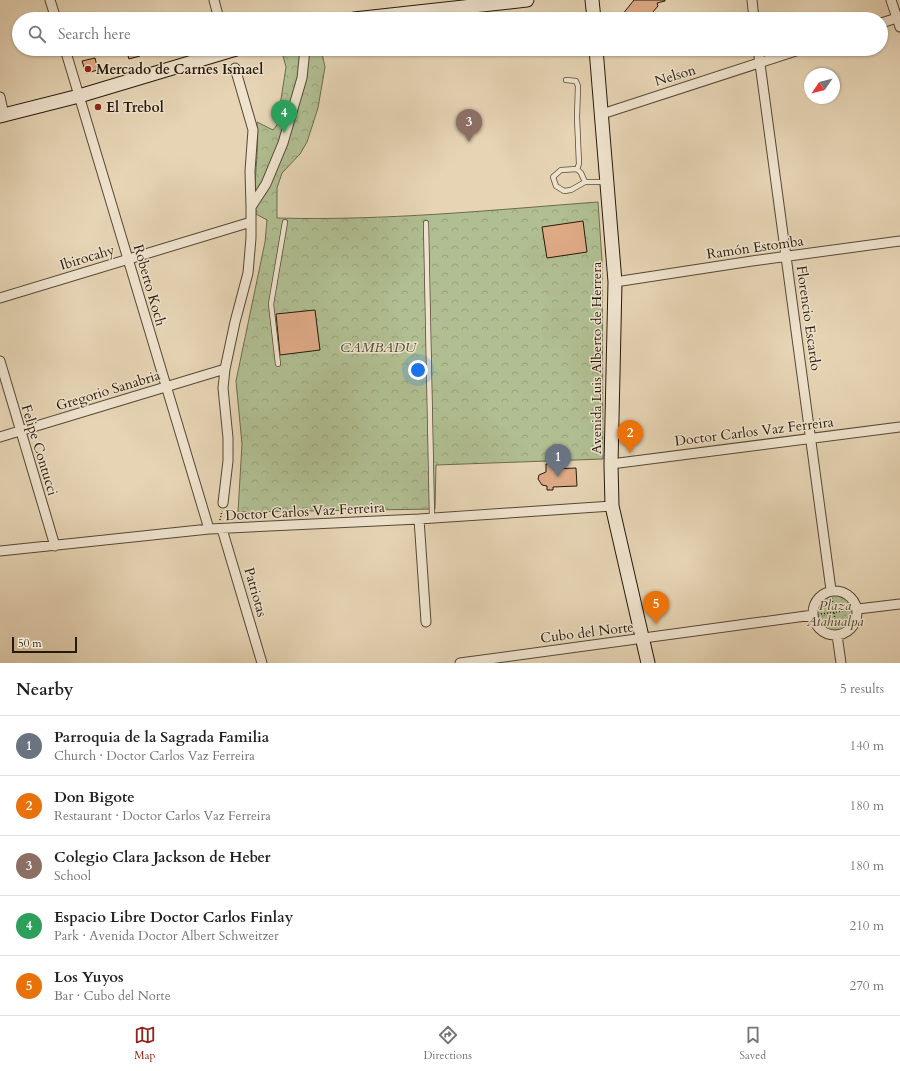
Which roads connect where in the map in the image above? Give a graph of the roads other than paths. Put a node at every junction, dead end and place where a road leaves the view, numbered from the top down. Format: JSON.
{"nodes":[{"id":1,"x":50,"y":0,"type":"edge"},
{"id":2,"x":214,"y":0,"type":"edge"},
{"id":3,"x":527,"y":0,"type":"edge"},
{"id":4,"x":592,"y":0,"type":"edge"},
{"id":5,"x":752,"y":0,"type":"edge"},
{"id":6,"x":891,"y":0,"type":"edge"},
{"id":7,"x":54,"y":12,"type":"edge"},
{"id":8,"x":217,"y":12,"type":"edge"},
{"id":9,"x":418,"y":12,"type":"edge"},
{"id":10,"x":593,"y":12,"type":"edge"},
{"id":11,"x":753,"y":12,"type":"edge"},
{"id":12,"x":899,"y":20,"type":"edge"},
{"id":13,"x":888,"y":22,"type":"edge"},
{"id":14,"x":67,"y":56,"type":"edge"},
{"id":15,"x":211,"y":56,"type":"edge"},
{"id":16,"x":304,"y":56,"type":"edge"},
{"id":17,"x":597,"y":56,"type":"edge"},
{"id":18,"x":759,"y":56,"type":"edge"},
{"id":19,"x":781,"y":56,"type":"edge"},
{"id":20,"x":760,"y":63,"type":"junction"},
{"id":21,"x":235,"y":68,"type":"dead end"},
{"id":22,"x":566,"y":80,"type":"dead end"},
{"id":23,"x":79,"y":96,"type":"junction"},
{"id":24,"x":0,"y":97,"type":"edge"},
{"id":25,"x":602,"y":114,"type":"junction"},
{"id":26,"x":2,"y":116,"type":"edge"},
{"id":27,"x":577,"y":169,"type":"junction"},
{"id":28,"x":585,"y":182,"type":"junction"},
{"id":29,"x":607,"y":182,"type":"junction"},
{"id":30,"x":251,"y":207,"type":"junction"},
{"id":31,"x":251,"y":222,"type":"junction"},
{"id":32,"x":285,"y":222,"type":"dead end"},
{"id":33,"x":426,"y":223,"type":"dead end"},
{"id":34,"x":900,"y":241,"type":"edge"},
{"id":35,"x":786,"y":257,"type":"junction"},
{"id":36,"x":128,"y":260,"type":"junction"},
{"id":37,"x":615,"y":282,"type":"junction"},
{"id":38,"x":0,"y":298,"type":"edge"},
{"id":39,"x":0,"y":362,"type":"edge"},
{"id":40,"x":278,"y":364,"type":"dead end"},
{"id":41,"x":225,"y":369,"type":"junction"},
{"id":42,"x":165,"y":387,"type":"junction"},
{"id":43,"x":900,"y":427,"type":"edge"},
{"id":44,"x":20,"y":431,"type":"junction"},
{"id":45,"x":0,"y":437,"type":"edge"},
{"id":46,"x":811,"y":438,"type":"junction"},
{"id":47,"x":611,"y":464,"type":"junction"},
{"id":48,"x":224,"y":503,"type":"road end"},
{"id":49,"x":612,"y":506,"type":"junction"},
{"id":50,"x":432,"y":518,"type":"junction"},
{"id":51,"x":419,"y":519,"type":"junction"},
{"id":52,"x":209,"y":529,"type":"junction"},
{"id":53,"x":222,"y":529,"type":"junction"},
{"id":54,"x":55,"y":546,"type":"junction"},
{"id":55,"x":0,"y":551,"type":"edge"},
{"id":56,"x":831,"y":590,"type":"junction"},
{"id":57,"x":900,"y":604,"type":"edge"},
{"id":58,"x":858,"y":609,"type":"junction"},
{"id":59,"x":813,"y":615,"type":"junction"},
{"id":60,"x":426,"y":622,"type":"dead end"},
{"id":61,"x":837,"y":635,"type":"junction"},
{"id":62,"x":642,"y":639,"type":"junction"},
{"id":63,"x":262,"y":663,"type":"edge"},
{"id":64,"x":460,"y":663,"type":"edge"},
{"id":65,"x":648,"y":663,"type":"edge"},
{"id":66,"x":841,"y":663,"type":"edge"}],
"edges":[{"from":1,"to":7,"type":"street"},
{"from":2,"to":8,"type":"street"},
{"from":3,"to":9,"type":"main road"},
{"from":4,"to":10,"type":"main road"},
{"from":5,"to":11,"type":"street"},
{"from":6,"to":12,"type":"street"},
{"from":12,"to":13,"type":"street"},
{"from":14,"to":23,"type":"street","name":"Roberto Koch"},
{"from":15,"to":23,"type":"main road"},
{"from":16,"to":30,"type":"street"},
{"from":17,"to":25,"type":"main road","name":"Avenida Luis Alberto de Herrera"},
{"from":18,"to":20,"type":"street","name":"Florencio Escardo"},
{"from":19,"to":20,"type":"street","name":"Nelson"},
{"from":20,"to":25,"type":"street","name":"Nelson"},
{"from":20,"to":35,"type":"street","name":"Florencio Escardo"},
{"from":21,"to":30,"type":"street"},
{"from":22,"to":27,"type":"lane"},
{"from":23,"to":26,"type":"main road"},
{"from":23,"to":36,"type":"street","name":"Roberto Koch"},
{"from":24,"to":26,"type":"street"},
{"from":25,"to":29,"type":"main road","name":"Avenida Luis Alberto de Herrera"},
{"from":27,"to":28,"type":"lane"},
{"from":27,"to":28,"type":"lane"},
{"from":28,"to":29,"type":"lane"},
{"from":29,"to":37,"type":"main road","name":"Avenida Luis Alberto de Herrera"},
{"from":30,"to":31,"type":"street"},
{"from":31,"to":36,"type":"street","name":"Ibirocahy"},
{"from":31,"to":41,"type":"street"},
{"from":32,"to":40,"type":"lane"},
{"from":33,"to":50,"type":"lane"},
{"from":34,"to":35,"type":"street","name":"Ramón Estomba"},
{"from":35,"to":37,"type":"street","name":"Ramón Estomba"},
{"from":35,"to":46,"type":"street","name":"Florencio Escardo"},
{"from":36,"to":38,"type":"street","name":"Ibirocahy"},
{"from":36,"to":42,"type":"street","name":"Roberto Koch"},
{"from":37,"to":47,"type":"main road","name":"Avenida Luis Alberto de Herrera"},
{"from":39,"to":44,"type":"street","name":"Felipe Contucci"},
{"from":41,"to":42,"type":"street","name":"Gregorio Sanabria"},
{"from":41,"to":48,"type":"street"},
{"from":42,"to":44,"type":"street","name":"Gregorio Sanabria"},
{"from":42,"to":52,"type":"street","name":"Roberto Koch"},
{"from":43,"to":46,"type":"street","name":"Doctor Carlos Vaz Ferreira"},
{"from":44,"to":45,"type":"street","name":"Gregorio Sanabria"},
{"from":44,"to":54,"type":"street","name":"Felipe Contucci"},
{"from":46,"to":47,"type":"street","name":"Doctor Carlos Vaz Ferreira"},
{"from":46,"to":56,"type":"street","name":"Florencio Escardo"},
{"from":47,"to":49,"type":"main road","name":"Avenida Luis Alberto de Herrera"},
{"from":49,"to":50,"type":"street","name":"Doctor Carlos Vaz Ferreira"},
{"from":49,"to":62,"type":"main road","name":"Avenida Luis Alberto de Herrera"},
{"from":50,"to":51,"type":"street","name":"Doctor Carlos Vaz Ferreira"},
{"from":51,"to":53,"type":"street","name":"Doctor Carlos Vaz Ferreira"},
{"from":51,"to":60,"type":"street"},
{"from":52,"to":53,"type":"street","name":"Doctor Carlos Vaz Ferreira"},
{"from":52,"to":54,"type":"street","name":"Doctor Carlos Vaz Ferreira"},
{"from":53,"to":63,"type":"street","name":"Patriotas"},
{"from":54,"to":55,"type":"street","name":"Doctor Carlos Vaz Ferreira"},
{"from":56,"to":58,"type":"street"},
{"from":56,"to":59,"type":"street"},
{"from":57,"to":58,"type":"street"},
{"from":58,"to":61,"type":"street"},
{"from":59,"to":61,"type":"street"},
{"from":59,"to":62,"type":"street","name":"Cubo del Norte"},
{"from":61,"to":66,"type":"street"},
{"from":62,"to":64,"type":"street","name":"Cubo del Norte"},
{"from":62,"to":65,"type":"main road","name":"Avenida Luis Alberto de Herrera"}]}
